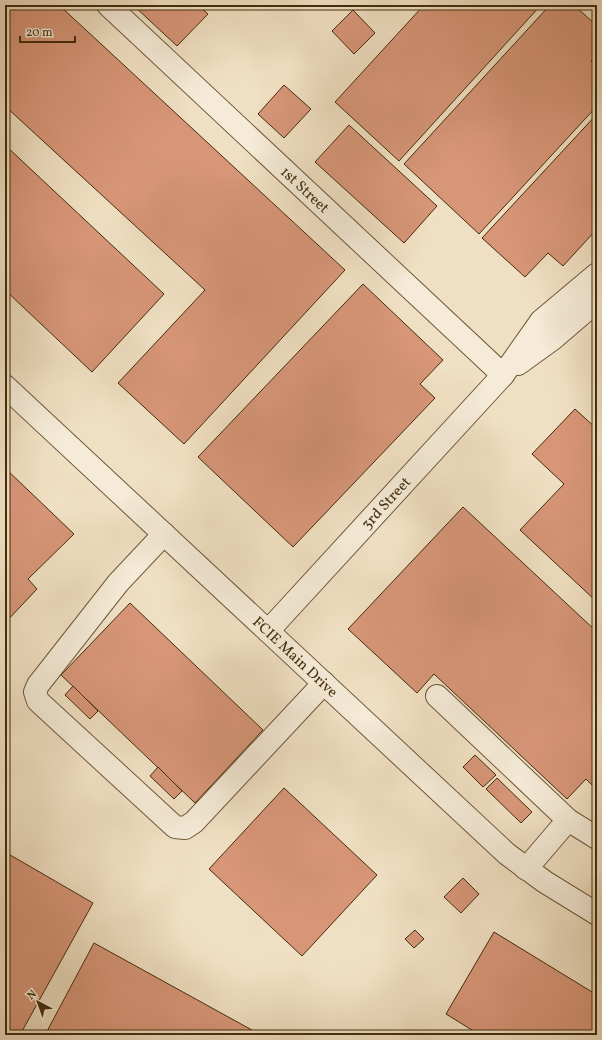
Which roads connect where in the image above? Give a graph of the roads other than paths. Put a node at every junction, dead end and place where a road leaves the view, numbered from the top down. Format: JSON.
{"nodes":[{"id":1,"x":108,"y":5,"type":"edge"},
{"id":2,"x":597,"y":274,"type":"edge"},
{"id":3,"x":597,"y":301,"type":"edge"},
{"id":4,"x":503,"y":375,"type":"junction"},
{"id":5,"x":5,"y":386,"type":"edge"},
{"id":6,"x":164,"y":534,"type":"junction"},
{"id":7,"x":268,"y":631,"type":"junction"},
{"id":8,"x":324,"y":683,"type":"junction"},
{"id":9,"x":437,"y":696,"type":"dead end"},
{"id":10,"x":568,"y":820,"type":"junction"},
{"id":11,"x":597,"y":838,"type":"edge"},
{"id":12,"x":526,"y":869,"type":"junction"},
{"id":13,"x":597,"y":914,"type":"edge"}],
"edges":[{"from":1,"to":4,"type":"street","name":"1st Street"},
{"from":2,"to":4,"type":"street","name":"3rd Street"},
{"from":3,"to":4,"type":"street","name":"3rd Street"},
{"from":4,"to":7,"type":"street","name":"3rd Street"},
{"from":5,"to":6,"type":"street","name":"FCIE Main Drive"},
{"from":6,"to":7,"type":"street","name":"FCIE Main Drive"},
{"from":6,"to":8,"type":"street"},
{"from":7,"to":8,"type":"street","name":"FCIE Main Drive"},
{"from":8,"to":12,"type":"street","name":"FCIE Main Drive"},
{"from":9,"to":10,"type":"street"},
{"from":10,"to":11,"type":"street"},
{"from":10,"to":12,"type":"street"},
{"from":12,"to":13,"type":"street","name":"FCIE Main Drive"}]}
